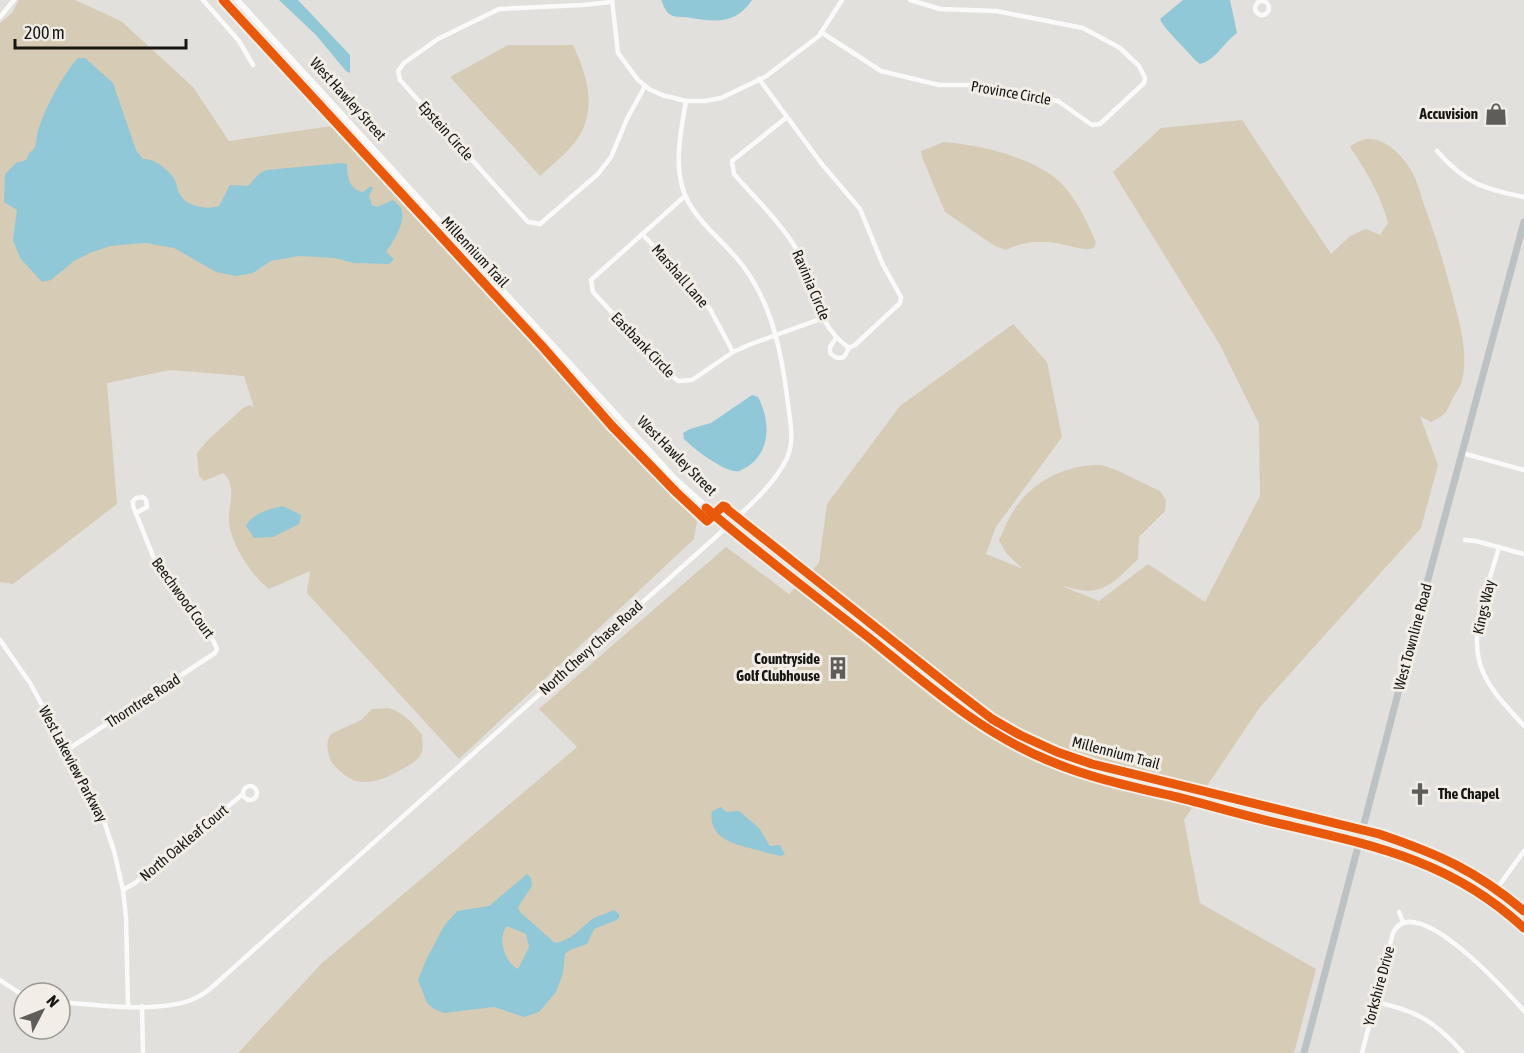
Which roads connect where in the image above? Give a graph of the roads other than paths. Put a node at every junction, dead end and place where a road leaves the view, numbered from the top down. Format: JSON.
{"nodes":[{"id":1,"x":14,"y":0,"type":"edge"},
{"id":2,"x":203,"y":0,"type":"edge"},
{"id":3,"x":237,"y":0,"type":"edge"},
{"id":4,"x":842,"y":0,"type":"edge"},
{"id":5,"x":910,"y":0,"type":"edge"},
{"id":6,"x":612,"y":1,"type":"edge"},
{"id":7,"x":0,"y":17,"type":"edge"},
{"id":8,"x":821,"y":32,"type":"junction"},
{"id":9,"x":253,"y":65,"type":"dead end"},
{"id":10,"x":759,"y":80,"type":"junction"},
{"id":11,"x":645,"y":86,"type":"junction"},
{"id":12,"x":686,"y":100,"type":"junction"},
{"id":13,"x":787,"y":117,"type":"junction"},
{"id":14,"x":1437,"y":152,"type":"dead end"},
{"id":15,"x":686,"y":196,"type":"junction"},
{"id":16,"x":1524,"y":197,"type":"edge"},
{"id":17,"x":1524,"y":222,"type":"edge"},
{"id":18,"x":642,"y":234,"type":"junction"},
{"id":19,"x":824,"y":318,"type":"junction"},
{"id":20,"x":776,"y":336,"type":"junction"},
{"id":21,"x":836,"y":338,"type":"junction"},
{"id":22,"x":849,"y":348,"type":"junction"},
{"id":23,"x":733,"y":352,"type":"junction"},
{"id":24,"x":1462,"y":453,"type":"junction"},
{"id":25,"x":1524,"y":470,"type":"edge"},
{"id":26,"x":136,"y":513,"type":"dead end"},
{"id":27,"x":728,"y":526,"type":"junction"},
{"id":28,"x":1465,"y":540,"type":"dead end"},
{"id":29,"x":1499,"y":547,"type":"junction"},
{"id":30,"x":1524,"y":554,"type":"edge"},
{"id":31,"x":0,"y":640,"type":"edge"},
{"id":32,"x":217,"y":649,"type":"joint"},
{"id":33,"x":1524,"y":726,"type":"edge"},
{"id":34,"x":67,"y":750,"type":"junction"},
{"id":35,"x":243,"y":794,"type":"dead end"},
{"id":36,"x":1359,"y":841,"type":"junction"},
{"id":37,"x":1524,"y":851,"type":"edge"},
{"id":38,"x":123,"y":890,"type":"junction"},
{"id":39,"x":1490,"y":898,"type":"junction"},
{"id":40,"x":1399,"y":912,"type":"dead end"},
{"id":41,"x":1403,"y":922,"type":"junction"},
{"id":42,"x":1524,"y":928,"type":"edge"},
{"id":43,"x":1375,"y":1002,"type":"junction"},
{"id":44,"x":72,"y":1003,"type":"edge"},
{"id":45,"x":128,"y":1006,"type":"junction"},
{"id":46,"x":142,"y":1006,"type":"junction"},
{"id":47,"x":1524,"y":1011,"type":"edge"},
{"id":48,"x":143,"y":1053,"type":"edge"},
{"id":49,"x":1304,"y":1053,"type":"edge"},
{"id":50,"x":1362,"y":1053,"type":"edge"},
{"id":51,"x":1463,"y":1053,"type":"edge"}],
"edges":[{"from":1,"to":7,"type":"street"},
{"from":2,"to":9,"type":"street"},
{"from":3,"to":27,"type":"street","name":"West Hawley Street"},
{"from":4,"to":8,"type":"street"},
{"from":5,"to":8,"type":"street","name":"Province Circle"},
{"from":6,"to":11,"type":"street"},
{"from":6,"to":11,"type":"street","name":"Epstein Circle"},
{"from":8,"to":10,"type":"street"},
{"from":10,"to":12,"type":"street"},
{"from":10,"to":13,"type":"street"},
{"from":11,"to":12,"type":"street"},
{"from":12,"to":15,"type":"street","name":"North Chevy Chase Road"},
{"from":13,"to":19,"type":"street","name":"Ravinia Circle"},
{"from":13,"to":22,"type":"street"},
{"from":14,"to":16,"type":"street"},
{"from":15,"to":18,"type":"street","name":"Eastbank Circle"},
{"from":15,"to":20,"type":"street","name":"North Chevy Chase Road"},
{"from":17,"to":24,"type":"main road","name":"West Townline Road"},
{"from":18,"to":23,"type":"street","name":"Marshall Lane"},
{"from":18,"to":23,"type":"street","name":"Eastbank Circle"},
{"from":19,"to":20,"type":"street","name":"Eastbank Circle"},
{"from":19,"to":21,"type":"street","name":"Ravinia Circle"},
{"from":20,"to":23,"type":"street","name":"Eastbank Circle"},
{"from":20,"to":27,"type":"street","name":"North Chevy Chase Road"},
{"from":21,"to":22,"type":"street","name":"Ravinia Circle"},
{"from":21,"to":22,"type":"street"},
{"from":24,"to":25,"type":"street"},
{"from":24,"to":36,"type":"main road","name":"West Townline Road"},
{"from":26,"to":32,"type":"street","name":"Beechwood Court"},
{"from":27,"to":36,"type":"street","name":"West Hawley Street"},
{"from":27,"to":46,"type":"street","name":"North Chevy Chase Road"},
{"from":28,"to":29,"type":"street"},
{"from":29,"to":30,"type":"street"},
{"from":29,"to":33,"type":"street","name":"Kings Way"},
{"from":31,"to":34,"type":"street","name":"West Lakeview Parkway"},
{"from":32,"to":34,"type":"street","name":"Thorntree Road"},
{"from":34,"to":38,"type":"street","name":"West Lakeview Parkway"},
{"from":35,"to":38,"type":"street","name":"North Oakleaf Court"},
{"from":36,"to":39,"type":"street","name":"West Hawley Street"},
{"from":36,"to":49,"type":"main road","name":"West Townline Road"},
{"from":37,"to":39,"type":"street"},
{"from":38,"to":45,"type":"street","name":"West Lakeview Parkway"},
{"from":39,"to":42,"type":"street","name":"West Hawley Street"},
{"from":40,"to":41,"type":"street"},
{"from":41,"to":43,"type":"street","name":"Yorkshire Drive"},
{"from":41,"to":47,"type":"street"},
{"from":43,"to":50,"type":"street","name":"Yorkshire Drive"},
{"from":43,"to":51,"type":"street"},
{"from":44,"to":45,"type":"street","name":"North Chevy Chase Road"},
{"from":45,"to":46,"type":"street","name":"North Chevy Chase Road"},
{"from":46,"to":48,"type":"street"}]}
